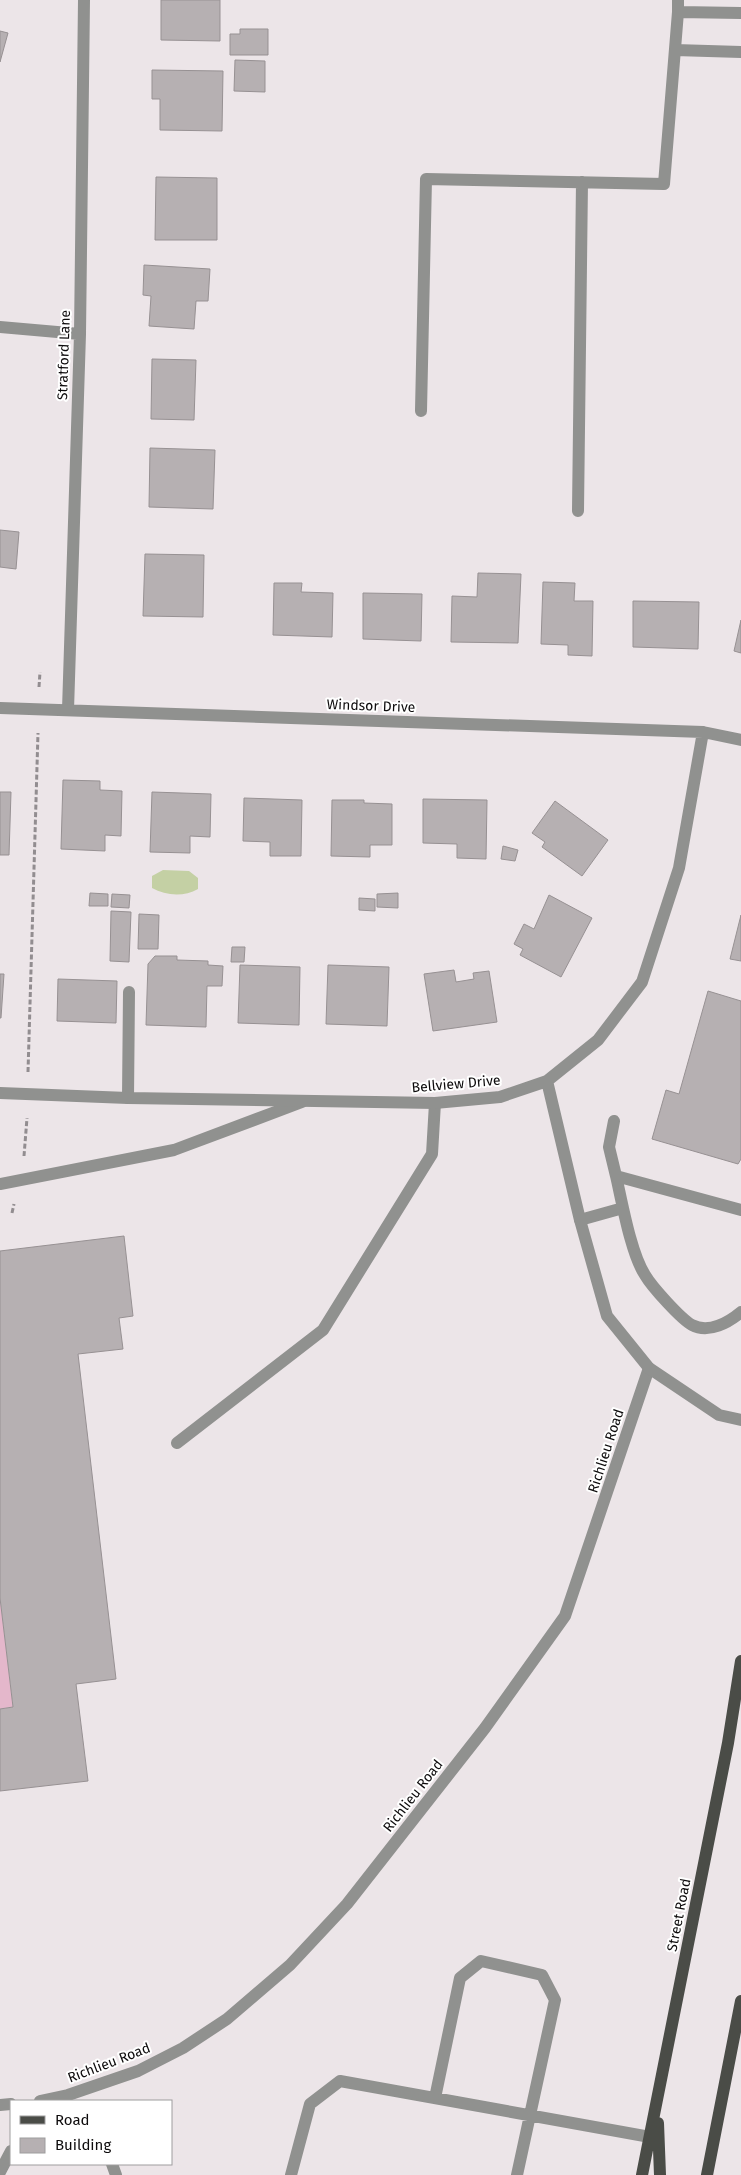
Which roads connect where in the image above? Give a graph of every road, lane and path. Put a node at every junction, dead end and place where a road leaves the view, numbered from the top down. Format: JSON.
{"nodes":[{"id":1,"x":84,"y":0,"type":"edge"},
{"id":2,"x":678,"y":6,"type":"edge"},
{"id":3,"x":741,"y":13,"type":"edge"},
{"id":4,"x":675,"y":50,"type":"junction"},
{"id":5,"x":741,"y":52,"type":"edge"},
{"id":6,"x":582,"y":182,"type":"junction"},
{"id":7,"x":0,"y":327,"type":"edge"},
{"id":8,"x":80,"y":334,"type":"junction"},
{"id":9,"x":420,"y":411,"type":"dead end"},
{"id":10,"x":578,"y":511,"type":"dead end"},
{"id":11,"x":40,"y":672,"type":"dead end"},
{"id":12,"x":0,"y":708,"type":"edge"},
{"id":13,"x":38,"y":709,"type":"junction"},
{"id":14,"x":68,"y":710,"type":"junction"},
{"id":15,"x":703,"y":732,"type":"junction"},
{"id":16,"x":741,"y":740,"type":"edge"},
{"id":17,"x":128,"y":992,"type":"dead end"},
{"id":18,"x":546,"y":1081,"type":"junction"},
{"id":19,"x":0,"y":1093,"type":"edge"},
{"id":20,"x":27,"y":1094,"type":"junction"},
{"id":21,"x":128,"y":1098,"type":"junction"},
{"id":22,"x":302,"y":1102,"type":"junction"},
{"id":23,"x":435,"y":1103,"type":"junction"},
{"id":24,"x":614,"y":1121,"type":"dead end"},
{"id":25,"x":616,"y":1176,"type":"junction"},
{"id":26,"x":19,"y":1180,"type":"junction"},
{"id":27,"x":0,"y":1184,"type":"edge"},
{"id":28,"x":623,"y":1208,"type":"junction"},
{"id":29,"x":741,"y":1210,"type":"edge"},
{"id":30,"x":12,"y":1214,"type":"dead end"},
{"id":31,"x":580,"y":1220,"type":"junction"},
{"id":32,"x":741,"y":1312,"type":"edge"},
{"id":33,"x":650,"y":1368,"type":"junction"},
{"id":34,"x":741,"y":1420,"type":"edge"},
{"id":35,"x":177,"y":1443,"type":"dead end"},
{"id":36,"x":741,"y":1661,"type":"edge"},
{"id":37,"x":741,"y":2001,"type":"edge"},
{"id":38,"x":88,"y":2095,"type":"edge"},
{"id":39,"x":434,"y":2098,"type":"junction"},
{"id":40,"x":48,"y":2100,"type":"edge"},
{"id":41,"x":658,"y":2102,"type":"junction"},
{"id":42,"x":530,"y":2115,"type":"junction"},
{"id":43,"x":650,"y":2137,"type":"junction"},
{"id":44,"x":10,"y":2154,"type":"edge"},
{"id":45,"x":0,"y":2172,"type":"edge"},
{"id":46,"x":291,"y":2175,"type":"edge"},
{"id":47,"x":518,"y":2175,"type":"edge"},
{"id":48,"x":642,"y":2175,"type":"edge"},
{"id":49,"x":660,"y":2175,"type":"edge"},
{"id":50,"x":706,"y":2175,"type":"edge"}],
"edges":[{"from":1,"to":8,"type":"street","name":"Stratford Lane"},
{"from":2,"to":3,"type":"street"},
{"from":2,"to":4,"type":"street"},
{"from":4,"to":5,"type":"street"},
{"from":4,"to":6,"type":"street"},
{"from":6,"to":9,"type":"street"},
{"from":6,"to":10,"type":"street"},
{"from":7,"to":8,"type":"street"},
{"from":8,"to":14,"type":"street","name":"Stratford Lane"},
{"from":11,"to":13,"type":"path"},
{"from":12,"to":13,"type":"street","name":"Windsor Drive"},
{"from":13,"to":14,"type":"street","name":"Windsor Drive"},
{"from":13,"to":20,"type":"path"},
{"from":14,"to":15,"type":"street","name":"Windsor Drive"},
{"from":15,"to":16,"type":"street","name":"Windsor Drive"},
{"from":15,"to":18,"type":"street","name":"Bellview Drive"},
{"from":17,"to":21,"type":"street"},
{"from":18,"to":23,"type":"street","name":"Bellview Drive"},
{"from":18,"to":31,"type":"street"},
{"from":19,"to":20,"type":"street","name":"Bellview Drive"},
{"from":20,"to":21,"type":"street","name":"Bellview Drive"},
{"from":20,"to":26,"type":"path"},
{"from":21,"to":22,"type":"street","name":"Bellview Drive"},
{"from":22,"to":23,"type":"street","name":"Bellview Drive"},
{"from":22,"to":26,"type":"street"},
{"from":23,"to":35,"type":"street"},
{"from":24,"to":25,"type":"street"},
{"from":25,"to":28,"type":"street"},
{"from":25,"to":29,"type":"street"},
{"from":26,"to":27,"type":"street"},
{"from":26,"to":30,"type":"path"},
{"from":28,"to":31,"type":"street"},
{"from":28,"to":32,"type":"street"},
{"from":31,"to":33,"type":"street"},
{"from":33,"to":34,"type":"street"},
{"from":33,"to":38,"type":"street","name":"Richlieu Road"},
{"from":36,"to":41,"type":"main road","name":"Street Road"},
{"from":37,"to":50,"type":"main road"},
{"from":38,"to":40,"type":"street","name":"Richlieu Road"},
{"from":39,"to":42,"type":"street"},
{"from":39,"to":42,"type":"street"},
{"from":39,"to":46,"type":"street"},
{"from":41,"to":43,"type":"main road","name":"Street Road"},
{"from":41,"to":49,"type":"main road"},
{"from":42,"to":43,"type":"street"},
{"from":42,"to":47,"type":"street"},
{"from":43,"to":48,"type":"main road","name":"Street Road"},
{"from":44,"to":45,"type":"street"}]}
